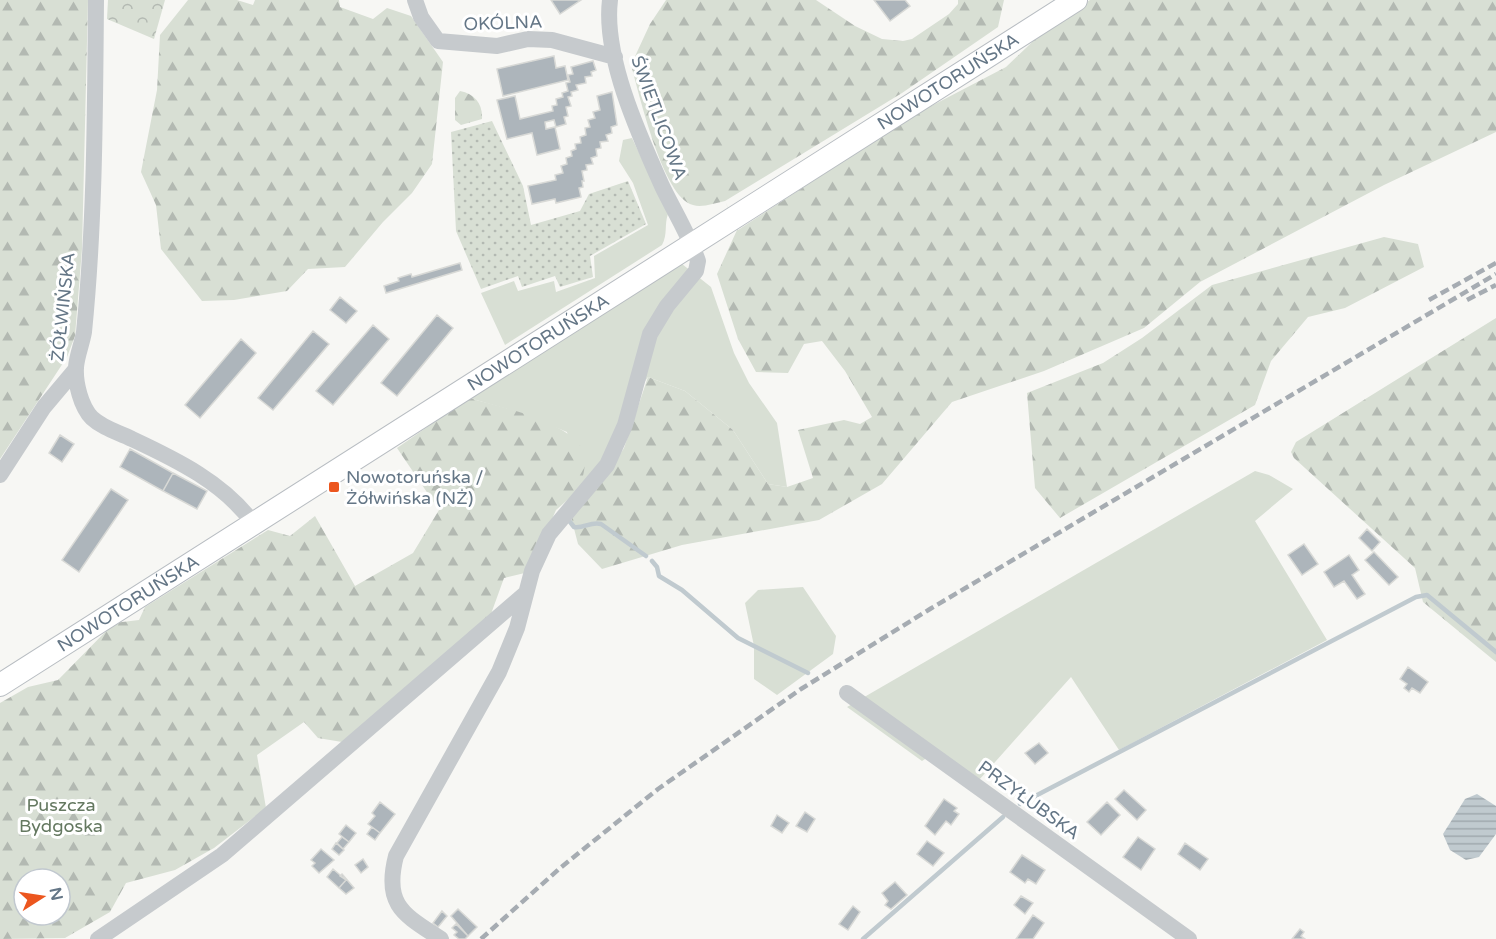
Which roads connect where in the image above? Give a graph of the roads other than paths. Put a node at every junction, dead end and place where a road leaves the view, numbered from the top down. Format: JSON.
{"nodes":[{"id":1,"x":96,"y":0,"type":"edge"},
{"id":2,"x":415,"y":0,"type":"edge"},
{"id":3,"x":610,"y":0,"type":"edge"},
{"id":4,"x":1076,"y":0,"type":"edge"},
{"id":5,"x":615,"y":57,"type":"junction"},
{"id":6,"x":692,"y":244,"type":"junction"},
{"id":7,"x":76,"y":369,"type":"junction"},
{"id":8,"x":0,"y":475,"type":"edge"},
{"id":9,"x":254,"y":524,"type":"junction"},
{"id":10,"x":526,"y":592,"type":"junction"},
{"id":11,"x":0,"y":685,"type":"edge"},
{"id":12,"x":847,"y":693,"type":"dead end"},
{"id":13,"x":98,"y":939,"type":"edge"},
{"id":14,"x":441,"y":939,"type":"edge"},
{"id":15,"x":1189,"y":939,"type":"edge"}],
"edges":[{"from":1,"to":7,"type":"street","name":"ŻÓŁWIŃSKA"},
{"from":2,"to":5,"type":"street","name":"OKÓLNA"},
{"from":3,"to":5,"type":"street","name":"ŚWIETLICOWA"},
{"from":4,"to":6,"type":"main road","name":"NOWOTORUŃSKA"},
{"from":5,"to":6,"type":"street","name":"ŚWIETLICOWA"},
{"from":6,"to":9,"type":"main road","name":"NOWOTORUŃSKA"},
{"from":6,"to":10,"type":"street"},
{"from":7,"to":8,"type":"street"},
{"from":7,"to":9,"type":"street","name":"ŻÓŁWIŃSKA"},
{"from":9,"to":11,"type":"main road","name":"NOWOTORUŃSKA"},
{"from":10,"to":13,"type":"street"},
{"from":10,"to":14,"type":"street"},
{"from":12,"to":15,"type":"street","name":"PRZYŁUBSKA"}]}
